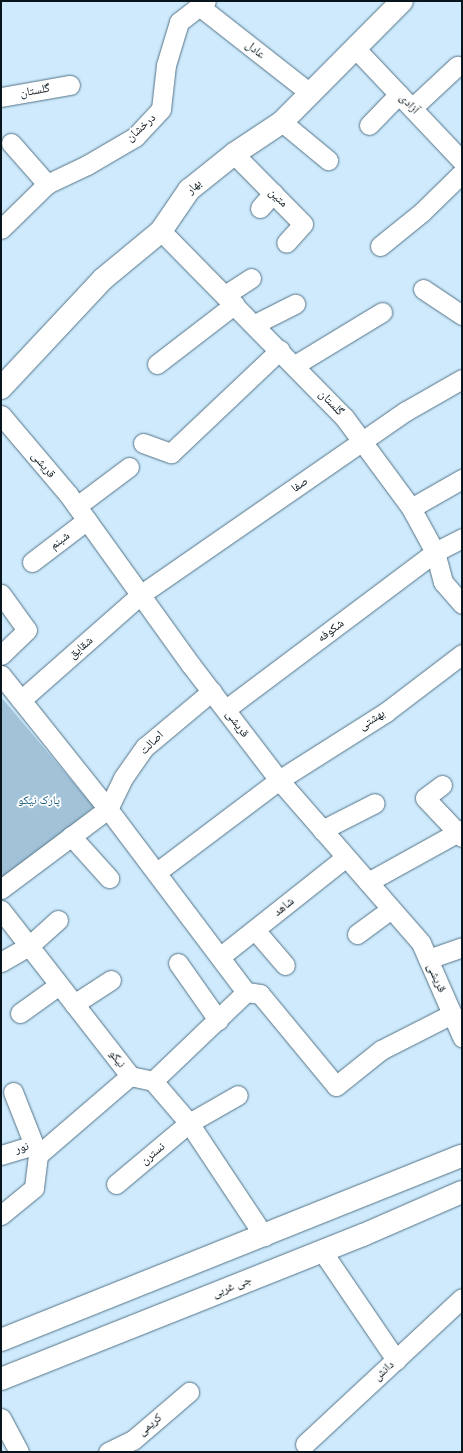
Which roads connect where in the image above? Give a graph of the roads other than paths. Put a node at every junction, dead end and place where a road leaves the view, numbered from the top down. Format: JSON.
{"nodes":[{"id":1,"x":394,"y":2,"type":"edge"},
{"id":2,"x":203,"y":4,"type":"edge"},
{"id":3,"x":355,"y":48,"type":"junction"},
{"id":4,"x":457,"y":66,"type":"dead end"},
{"id":5,"x":70,"y":85,"type":"dead end"},
{"id":6,"x":310,"y":94,"type":"junction"},
{"id":7,"x":1,"y":97,"type":"edge"},
{"id":8,"x":405,"y":101,"type":"junction"},
{"id":9,"x":282,"y":122,"type":"junction"},
{"id":10,"x":369,"y":125,"type":"dead end"},
{"id":11,"x":11,"y":143,"type":"dead end"},
{"id":12,"x":234,"y":154,"type":"junction"},
{"id":13,"x":328,"y":160,"type":"dead end"},
{"id":14,"x":462,"y":161,"type":"edge"},
{"id":15,"x":462,"y":173,"type":"edge"},
{"id":16,"x":47,"y":184,"type":"junction"},
{"id":17,"x":273,"y":193,"type":"junction"},
{"id":18,"x":260,"y":208,"type":"dead end"},
{"id":19,"x":1,"y":229,"type":"edge"},
{"id":20,"x":161,"y":231,"type":"junction"},
{"id":21,"x":286,"y":243,"type":"dead end"},
{"id":22,"x":380,"y":246,"type":"dead end"},
{"id":23,"x":251,"y":278,"type":"dead end"},
{"id":24,"x":423,"y":289,"type":"dead end"},
{"id":25,"x":230,"y":299,"type":"junction"},
{"id":26,"x":296,"y":304,"type":"dead end"},
{"id":27,"x":382,"y":312,"type":"dead end"},
{"id":28,"x":462,"y":315,"type":"edge"},
{"id":29,"x":255,"y":324,"type":"junction"},
{"id":30,"x":280,"y":350,"type":"junction"},
{"id":31,"x":157,"y":364,"type":"dead end"},
{"id":32,"x":295,"y":365,"type":"junction"},
{"id":33,"x":460,"y":386,"type":"edge"},
{"id":34,"x":1,"y":388,"type":"edge"},
{"id":35,"x":1,"y":416,"type":"edge"},
{"id":36,"x":363,"y":442,"type":"junction"},
{"id":37,"x":143,"y":443,"type":"dead end"},
{"id":38,"x":129,"y":467,"type":"dead end"},
{"id":39,"x":462,"y":479,"type":"edge"},
{"id":40,"x":411,"y":508,"type":"junction"},
{"id":41,"x":82,"y":513,"type":"junction"},
{"id":42,"x":462,"y":538,"type":"edge"},
{"id":43,"x":435,"y":552,"type":"junction"},
{"id":44,"x":32,"y":562,"type":"dead end"},
{"id":45,"x":1,"y":594,"type":"edge"},
{"id":46,"x":140,"y":595,"type":"junction"},
{"id":47,"x":462,"y":604,"type":"edge"},
{"id":48,"x":1,"y":654,"type":"edge"},
{"id":49,"x":462,"y":654,"type":"edge"},
{"id":50,"x":1,"y":675,"type":"edge"},
{"id":51,"x":212,"y":690,"type":"junction"},
{"id":52,"x":21,"y":700,"type":"junction"},
{"id":53,"x":226,"y":709,"type":"junction"},
{"id":54,"x":279,"y":780,"type":"junction"},
{"id":55,"x":442,"y":785,"type":"dead end"},
{"id":56,"x":375,"y":802,"type":"dead end"},
{"id":57,"x":108,"y":808,"type":"junction"},
{"id":58,"x":322,"y":830,"type":"junction"},
{"id":59,"x":460,"y":833,"type":"edge"},
{"id":60,"x":71,"y":836,"type":"junction"},
{"id":61,"x":346,"y":857,"type":"junction"},
{"id":62,"x":157,"y":872,"type":"junction"},
{"id":63,"x":109,"y":878,"type":"dead end"},
{"id":64,"x":368,"y":882,"type":"junction"},
{"id":65,"x":1,"y":889,"type":"edge"},
{"id":66,"x":391,"y":909,"type":"junction"},
{"id":67,"x":1,"y":910,"type":"edge"},
{"id":68,"x":58,"y":920,"type":"dead end"},
{"id":69,"x":255,"y":930,"type":"junction"},
{"id":70,"x":357,"y":934,"type":"dead end"},
{"id":71,"x":29,"y":946,"type":"junction"},
{"id":72,"x":462,"y":947,"type":"edge"},
{"id":73,"x":221,"y":956,"type":"junction"},
{"id":74,"x":428,"y":958,"type":"junction"},
{"id":75,"x":1,"y":962,"type":"edge"},
{"id":76,"x":178,"y":963,"type":"dead end"},
{"id":77,"x":286,"y":965,"type":"dead end"},
{"id":78,"x":111,"y":980,"type":"dead end"},
{"id":79,"x":59,"y":985,"type":"junction"},
{"id":80,"x":246,"y":992,"type":"junction"},
{"id":81,"x":74,"y":1004,"type":"junction"},
{"id":82,"x":20,"y":1013,"type":"dead end"},
{"id":83,"x":452,"y":1014,"type":"junction"},
{"id":84,"x":218,"y":1020,"type":"junction"},
{"id":85,"x":462,"y":1037,"type":"edge"},
{"id":86,"x":130,"y":1076,"type":"junction"},
{"id":87,"x":153,"y":1081,"type":"junction"},
{"id":88,"x":13,"y":1092,"type":"dead end"},
{"id":89,"x":238,"y":1095,"type":"dead end"},
{"id":90,"x":189,"y":1123,"type":"junction"},
{"id":91,"x":36,"y":1150,"type":"junction"},
{"id":92,"x":1,"y":1155,"type":"edge"},
{"id":93,"x":462,"y":1156,"type":"edge"},
{"id":94,"x":116,"y":1184,"type":"dead end"},
{"id":95,"x":462,"y":1192,"type":"edge"},
{"id":96,"x":1,"y":1215,"type":"edge"},
{"id":97,"x":264,"y":1236,"type":"junction"},
{"id":98,"x":322,"y":1251,"type":"junction"},
{"id":99,"x":462,"y":1298,"type":"edge"},
{"id":100,"x":1,"y":1340,"type":"edge"},
{"id":101,"x":396,"y":1360,"type":"junction"},
{"id":102,"x":1,"y":1380,"type":"edge"},
{"id":103,"x":189,"y":1392,"type":"dead end"},
{"id":104,"x":1,"y":1418,"type":"edge"},
{"id":105,"x":305,"y":1444,"type":"dead end"},
{"id":106,"x":139,"y":1446,"type":"edge"},
{"id":107,"x":19,"y":1452,"type":"edge"},
{"id":108,"x":108,"y":1452,"type":"edge"}],
"edges":[{"from":1,"to":3,"type":"main road","name":"بهار"},
{"from":2,"to":6,"type":"street","name":"عادل"},
{"from":2,"to":16,"type":"street","name":"درخشان"},
{"from":3,"to":6,"type":"main road","name":"بهار"},
{"from":3,"to":8,"type":"street","name":"آزادی"},
{"from":4,"to":8,"type":"street"},
{"from":5,"to":7,"type":"street","name":"گلستان"},
{"from":6,"to":9,"type":"main road","name":"بهار"},
{"from":8,"to":10,"type":"street"},
{"from":8,"to":14,"type":"street","name":"آزادی"},
{"from":9,"to":12,"type":"main road","name":"بهار"},
{"from":9,"to":13,"type":"street"},
{"from":11,"to":16,"type":"street"},
{"from":12,"to":17,"type":"street","name":"متین"},
{"from":12,"to":20,"type":"main road","name":"بهار"},
{"from":15,"to":22,"type":"street"},
{"from":16,"to":19,"type":"street","name":"درخشان"},
{"from":17,"to":18,"type":"street"},
{"from":17,"to":21,"type":"street","name":"متین"},
{"from":20,"to":25,"type":"street","name":"گلستان"},
{"from":20,"to":34,"type":"main road","name":"بهار"},
{"from":23,"to":25,"type":"street"},
{"from":24,"to":28,"type":"street"},
{"from":25,"to":29,"type":"street","name":"گلستان"},
{"from":25,"to":31,"type":"street"},
{"from":26,"to":29,"type":"street"},
{"from":27,"to":32,"type":"street"},
{"from":29,"to":30,"type":"street","name":"گلستان"},
{"from":30,"to":32,"type":"street","name":"گلستان"},
{"from":30,"to":37,"type":"street"},
{"from":32,"to":36,"type":"street","name":"گلستان"},
{"from":33,"to":36,"type":"street","name":"صفا"},
{"from":35,"to":41,"type":"street","name":"قریشی"},
{"from":36,"to":40,"type":"street","name":"گلستان"},
{"from":36,"to":46,"type":"street","name":"صفا"},
{"from":38,"to":41,"type":"street","name":"شبنم"},
{"from":39,"to":40,"type":"street"},
{"from":40,"to":43,"type":"street","name":"گلستان"},
{"from":41,"to":44,"type":"street","name":"شبنم"},
{"from":41,"to":46,"type":"street","name":"قریشی"},
{"from":42,"to":43,"type":"street","name":"شکوفه"},
{"from":43,"to":47,"type":"street","name":"گلستان"},
{"from":43,"to":53,"type":"street","name":"شکوفه"},
{"from":45,"to":48,"type":"street"},
{"from":46,"to":51,"type":"street","name":"قریشی"},
{"from":46,"to":52,"type":"street","name":"شقایق"},
{"from":49,"to":54,"type":"street","name":"بهشتی"},
{"from":50,"to":52,"type":"street"},
{"from":51,"to":53,"type":"street","name":"قریشی"},
{"from":51,"to":57,"type":"street","name":"اصالت"},
{"from":52,"to":57,"type":"street"},
{"from":53,"to":54,"type":"street","name":"قریشی"},
{"from":54,"to":58,"type":"street","name":"قریشی"},
{"from":54,"to":62,"type":"street","name":"بهشتی"},
{"from":55,"to":59,"type":"street"},
{"from":56,"to":58,"type":"street"},
{"from":57,"to":60,"type":"street"},
{"from":57,"to":62,"type":"street"},
{"from":58,"to":61,"type":"street","name":"قریشی"},
{"from":59,"to":64,"type":"street"},
{"from":60,"to":63,"type":"street"},
{"from":60,"to":65,"type":"street"},
{"from":61,"to":64,"type":"street","name":"قریشی"},
{"from":61,"to":69,"type":"street","name":"شاهد"},
{"from":62,"to":73,"type":"street"},
{"from":64,"to":66,"type":"street","name":"قریشی"},
{"from":66,"to":70,"type":"street"},
{"from":66,"to":74,"type":"street","name":"قریشی"},
{"from":67,"to":71,"type":"street","name":"نیکو"},
{"from":68,"to":71,"type":"street"},
{"from":69,"to":73,"type":"street","name":"شاهد"},
{"from":69,"to":77,"type":"street"},
{"from":71,"to":75,"type":"street"},
{"from":71,"to":79,"type":"street","name":"نیکو"},
{"from":72,"to":74,"type":"street"},
{"from":73,"to":80,"type":"street"},
{"from":74,"to":83,"type":"street","name":"قریشی"},
{"from":76,"to":84,"type":"street"},
{"from":78,"to":81,"type":"street"},
{"from":79,"to":81,"type":"street","name":"نیکو"},
{"from":79,"to":82,"type":"street"},
{"from":80,"to":83,"type":"street"},
{"from":80,"to":84,"type":"street"},
{"from":81,"to":86,"type":"street","name":"نیکو"},
{"from":83,"to":85,"type":"street","name":"قریشی"},
{"from":84,"to":87,"type":"street"},
{"from":86,"to":87,"type":"street","name":"نیکو"},
{"from":86,"to":91,"type":"street"},
{"from":87,"to":90,"type":"street"},
{"from":88,"to":91,"type":"street"},
{"from":89,"to":90,"type":"street","name":"نسترن"},
{"from":90,"to":94,"type":"street","name":"نسترن"},
{"from":90,"to":97,"type":"street"},
{"from":91,"to":92,"type":"street","name":"نور"},
{"from":91,"to":96,"type":"street"},
{"from":93,"to":97,"type":"main road"},
{"from":95,"to":98,"type":"main road","name":"جی غربی"},
{"from":97,"to":100,"type":"main road"},
{"from":98,"to":101,"type":"street"},
{"from":98,"to":102,"type":"main road","name":"جی غربی"},
{"from":99,"to":101,"type":"street","name":"دانش"},
{"from":101,"to":105,"type":"street","name":"دانش"},
{"from":103,"to":106,"type":"street","name":"کریمی"},
{"from":104,"to":107,"type":"street"},
{"from":106,"to":108,"type":"street","name":"کریمی"}]}
